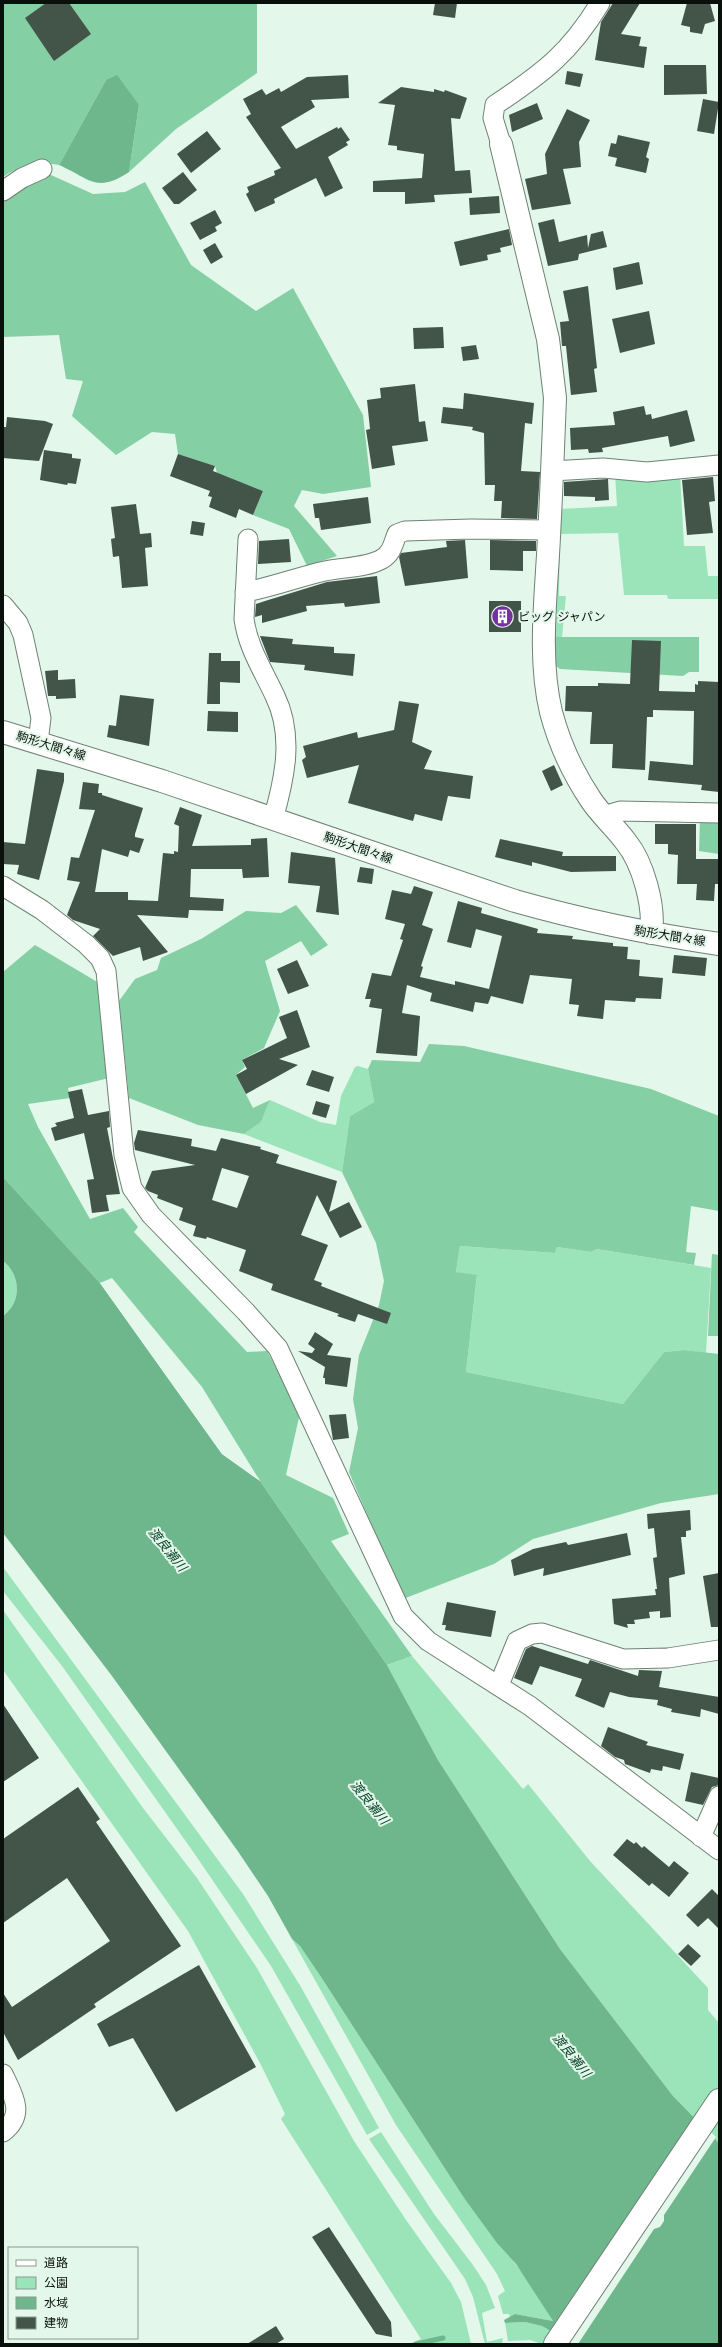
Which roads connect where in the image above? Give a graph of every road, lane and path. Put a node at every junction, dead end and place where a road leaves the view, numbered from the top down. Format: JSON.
{"nodes":[{"id":1,"x":600,"y":3,"type":"edge"},
{"id":2,"x":501,"y":144,"type":"joint"},
{"id":3,"x":42,"y":169,"type":"dead end"},
{"id":4,"x":3,"y":191,"type":"edge"},
{"id":5,"x":719,"y":465,"type":"edge"},
{"id":6,"x":552,"y":471,"type":"junction"},
{"id":7,"x":550,"y":530,"type":"junction"},
{"id":8,"x":248,"y":539,"type":"dead end"},
{"id":9,"x":245,"y":592,"type":"junction"},
{"id":10,"x":3,"y":605,"type":"edge"},
{"id":11,"x":3,"y":732,"type":"edge"},
{"id":12,"x":38,"y":742,"type":"junction"},
{"id":13,"x":719,"y":813,"type":"edge"},
{"id":14,"x":604,"y":816,"type":"junction"},
{"id":15,"x":273,"y":819,"type":"junction"},
{"id":16,"x":3,"y":886,"type":"edge"},
{"id":17,"x":651,"y":933,"type":"junction"},
{"id":18,"x":719,"y":944,"type":"edge"},
{"id":19,"x":719,"y":1650,"type":"edge"},
{"id":20,"x":499,"y":1685,"type":"junction"},
{"id":21,"x":719,"y":1796,"type":"edge"},
{"id":22,"x":701,"y":1837,"type":"junction"},
{"id":23,"x":719,"y":1850,"type":"edge"},
{"id":24,"x":3,"y":2074,"type":"edge"},
{"id":25,"x":719,"y":2100,"type":"edge"},
{"id":26,"x":3,"y":2132,"type":"edge"},
{"id":27,"x":555,"y":2344,"type":"edge"}],
"edges":[{"from":1,"to":2,"type":"street"},
{"from":2,"to":6,"type":"street"},
{"from":3,"to":4,"type":"street"},
{"from":5,"to":6,"type":"street"},
{"from":6,"to":7,"type":"street"},
{"from":7,"to":9,"type":"street"},
{"from":7,"to":14,"type":"street"},
{"from":8,"to":9,"type":"street"},
{"from":9,"to":15,"type":"street"},
{"from":10,"to":12,"type":"street"},
{"from":11,"to":12,"type":"street","name":"駒形大間々線"},
{"from":12,"to":15,"type":"street","name":"駒形大間々線"},
{"from":13,"to":14,"type":"street"},
{"from":14,"to":17,"type":"street"},
{"from":15,"to":17,"type":"street","name":"駒形大間々線"},
{"from":16,"to":20,"type":"street"},
{"from":17,"to":18,"type":"street","name":"駒形大間々線"},
{"from":19,"to":20,"type":"street"},
{"from":20,"to":22,"type":"street"},
{"from":21,"to":22,"type":"street"},
{"from":22,"to":23,"type":"street"},
{"from":24,"to":26,"type":"street"},
{"from":25,"to":27,"type":"street"}]}
